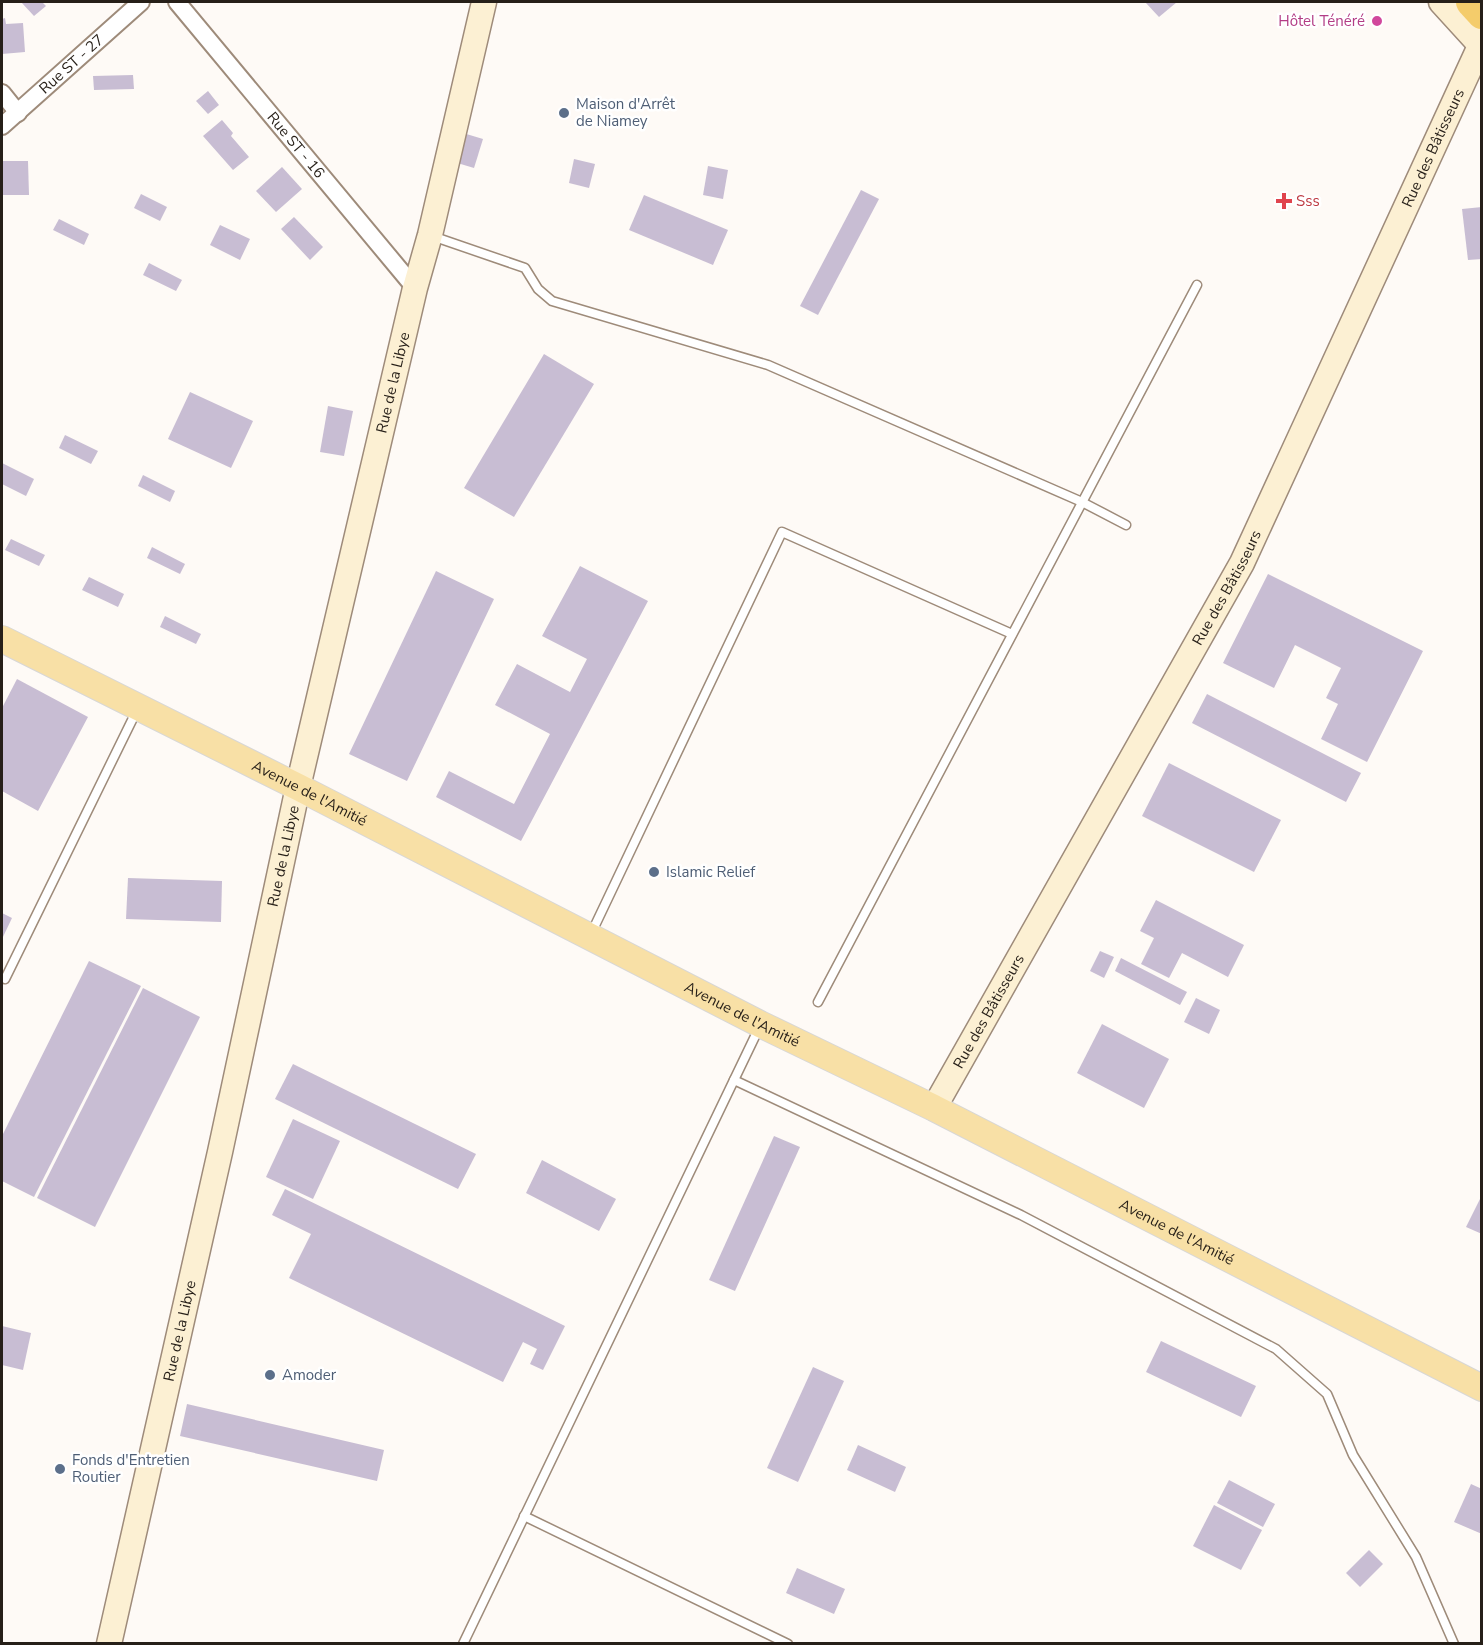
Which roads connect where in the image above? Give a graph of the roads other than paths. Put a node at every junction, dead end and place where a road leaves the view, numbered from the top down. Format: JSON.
{"nodes":[{"id":1,"x":141,"y":2,"type":"edge"},
{"id":2,"x":177,"y":2,"type":"edge"},
{"id":3,"x":484,"y":2,"type":"edge"},
{"id":4,"x":1441,"y":2,"type":"edge"},
{"id":5,"x":1471,"y":2,"type":"edge"},
{"id":6,"x":1482,"y":14,"type":"edge"},
{"id":7,"x":1481,"y":47,"type":"edge"},
{"id":8,"x":2,"y":93,"type":"edge"},
{"id":9,"x":18,"y":112,"type":"junction"},
{"id":10,"x":2,"y":126,"type":"edge"},
{"id":11,"x":430,"y":235,"type":"junction"},
{"id":12,"x":1197,"y":285,"type":"dead end"},
{"id":13,"x":415,"y":288,"type":"junction"},
{"id":14,"x":1082,"y":502,"type":"junction"},
{"id":15,"x":1126,"y":525,"type":"dead end"},
{"id":16,"x":1012,"y":634,"type":"junction"},
{"id":17,"x":2,"y":639,"type":"edge"},
{"id":18,"x":138,"y":708,"type":"junction"},
{"id":19,"x":298,"y":787,"type":"junction"},
{"id":20,"x":590,"y":937,"type":"junction"},
{"id":21,"x":5,"y":979,"type":"dead end"},
{"id":22,"x":818,"y":1002,"type":"dead end"},
{"id":23,"x":760,"y":1024,"type":"junction"},
{"id":24,"x":734,"y":1080,"type":"junction"},
{"id":25,"x":934,"y":1108,"type":"junction"},
{"id":26,"x":1482,"y":1388,"type":"edge"},
{"id":27,"x":524,"y":1516,"type":"junction"},
{"id":28,"x":109,"y":1644,"type":"edge"},
{"id":29,"x":463,"y":1644,"type":"edge"},
{"id":30,"x":788,"y":1644,"type":"edge"},
{"id":31,"x":1454,"y":1644,"type":"edge"}],
"edges":[{"from":1,"to":9,"type":"street","name":"Rue ST - 27"},
{"from":2,"to":13,"type":"street","name":"Rue ST - 16"},
{"from":3,"to":11,"type":"street","name":"Rue de la Libye"},
{"from":4,"to":7,"type":"street"},
{"from":5,"to":6,"type":"highway"},
{"from":7,"to":25,"type":"street","name":"Rue des Bâtisseurs"},
{"from":8,"to":9,"type":"street"},
{"from":9,"to":10,"type":"street","name":"Rue ST - 27"},
{"from":11,"to":13,"type":"street","name":"Rue de la Libye"},
{"from":11,"to":14,"type":"lane"},
{"from":12,"to":14,"type":"lane"},
{"from":13,"to":19,"type":"street","name":"Rue de la Libye"},
{"from":14,"to":15,"type":"lane"},
{"from":14,"to":16,"type":"lane"},
{"from":16,"to":20,"type":"lane"},
{"from":16,"to":22,"type":"lane"},
{"from":17,"to":18,"type":"main road","name":"Avenue de l'Amitié"},
{"from":18,"to":19,"type":"main road","name":"Avenue de l'Amitié"},
{"from":18,"to":21,"type":"lane"},
{"from":19,"to":20,"type":"main road","name":"Avenue de l'Amitié"},
{"from":19,"to":28,"type":"street","name":"Rue de la Libye"},
{"from":20,"to":23,"type":"main road","name":"Avenue de l'Amitié"},
{"from":23,"to":24,"type":"lane"},
{"from":23,"to":25,"type":"main road","name":"Avenue de l'Amitié"},
{"from":24,"to":27,"type":"lane"},
{"from":24,"to":31,"type":"lane"},
{"from":25,"to":26,"type":"main road","name":"Avenue de l'Amitié"},
{"from":27,"to":29,"type":"lane"},
{"from":27,"to":30,"type":"lane"}]}
